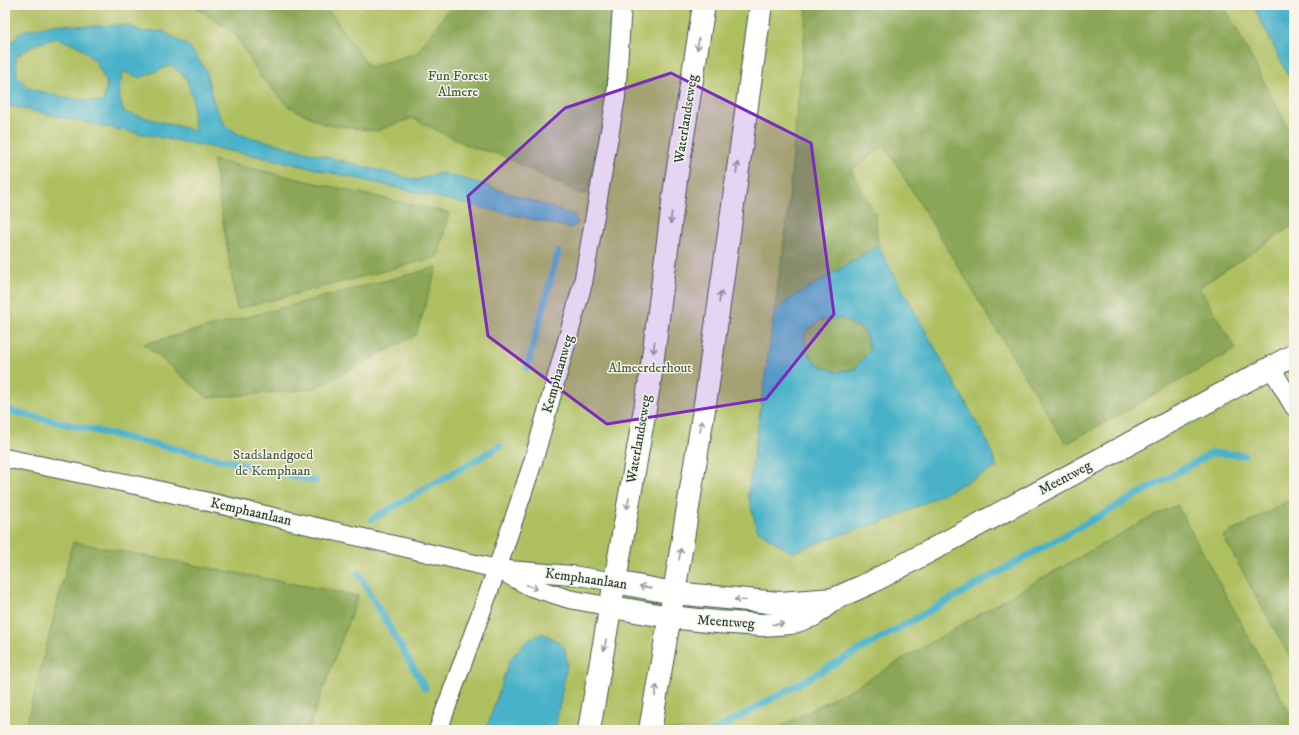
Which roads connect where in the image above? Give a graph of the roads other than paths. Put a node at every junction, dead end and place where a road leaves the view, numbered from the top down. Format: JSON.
{"nodes":[{"id":1,"x":622,"y":5,"type":"edge"},
{"id":2,"x":704,"y":5,"type":"edge"},
{"id":3,"x":760,"y":5,"type":"edge"},
{"id":4,"x":1294,"y":354,"type":"edge"},
{"id":5,"x":1271,"y":367,"type":"junction"},
{"id":6,"x":1294,"y":407,"type":"edge"},
{"id":7,"x":5,"y":458,"type":"edge"},
{"id":8,"x":497,"y":569,"type":"junction"},
{"id":9,"x":615,"y":582,"type":"junction"},
{"id":10,"x":674,"y":592,"type":"junction"},
{"id":11,"x":834,"y":599,"type":"junction"},
{"id":12,"x":612,"y":607,"type":"junction"},
{"id":13,"x":670,"y":617,"type":"junction"},
{"id":14,"x":438,"y":730,"type":"edge"},
{"id":15,"x":589,"y":730,"type":"edge"},
{"id":16,"x":650,"y":730,"type":"edge"}],
"edges":[{"from":1,"to":8,"type":"street","name":"Kemphaanweg"},
{"from":2,"to":9,"type":"main road","name":"Waterlandseweg","one_way":true},
{"from":10,"to":3,"type":"main road","one_way":true},
{"from":4,"to":5,"type":"main road","name":"Meentweg"},
{"from":5,"to":6,"type":"street"},
{"from":5,"to":11,"type":"main road","name":"Meentweg"},
{"from":7,"to":8,"type":"street","name":"Kemphaanlaan"},
{"from":8,"to":9,"type":"street","name":"Kemphaanlaan"},
{"from":8,"to":12,"type":"street","name":"Kemphaanlaan","one_way":true},
{"from":8,"to":14,"type":"street","name":"Kemphaanweg"},
{"from":10,"to":9,"type":"main road","name":"Kemphaanlaan","one_way":true},
{"from":9,"to":12,"type":"main road","name":"Waterlandseweg"},
{"from":11,"to":10,"type":"main road","name":"Meentweg","one_way":true},
{"from":10,"to":13,"type":"main road"},
{"from":13,"to":11,"type":"main road","name":"Meentweg","one_way":true},
{"from":12,"to":13,"type":"main road","name":"Meentweg"},
{"from":12,"to":15,"type":"main road","name":"Waterlandseweg","one_way":true},
{"from":16,"to":13,"type":"main road","one_way":true}]}
